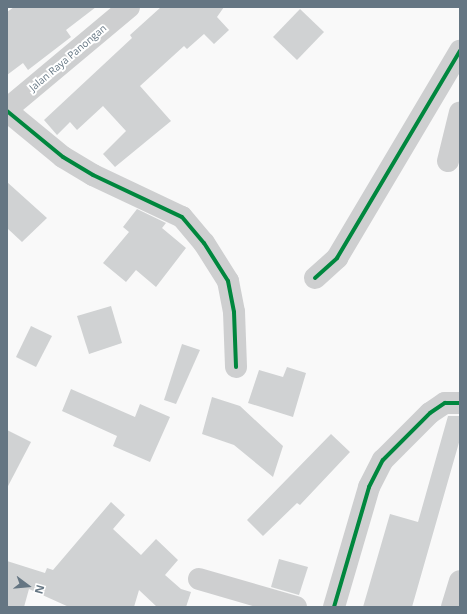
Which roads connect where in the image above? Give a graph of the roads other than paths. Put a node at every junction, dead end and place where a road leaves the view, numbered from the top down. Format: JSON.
{"nodes":[{"id":1,"x":129,"y":7,"type":"edge"},
{"id":2,"x":460,"y":51,"type":"edge"},
{"id":3,"x":7,"y":110,"type":"edge"},
{"id":4,"x":460,"y":112,"type":"edge"},
{"id":5,"x":448,"y":161,"type":"dead end"},
{"id":6,"x":315,"y":278,"type":"dead end"},
{"id":7,"x":236,"y":367,"type":"dead end"},
{"id":8,"x":460,"y":403,"type":"edge"},
{"id":9,"x":199,"y":579,"type":"dead end"},
{"id":10,"x":296,"y":607,"type":"edge"},
{"id":11,"x":334,"y":607,"type":"edge"}],
"edges":[{"from":1,"to":3,"type":"street","name":"Jalan Raya Panongan"},
{"from":2,"to":6,"type":"street"},
{"from":3,"to":7,"type":"street"},
{"from":4,"to":5,"type":"street"},
{"from":8,"to":11,"type":"street"},
{"from":9,"to":10,"type":"street"}]}
